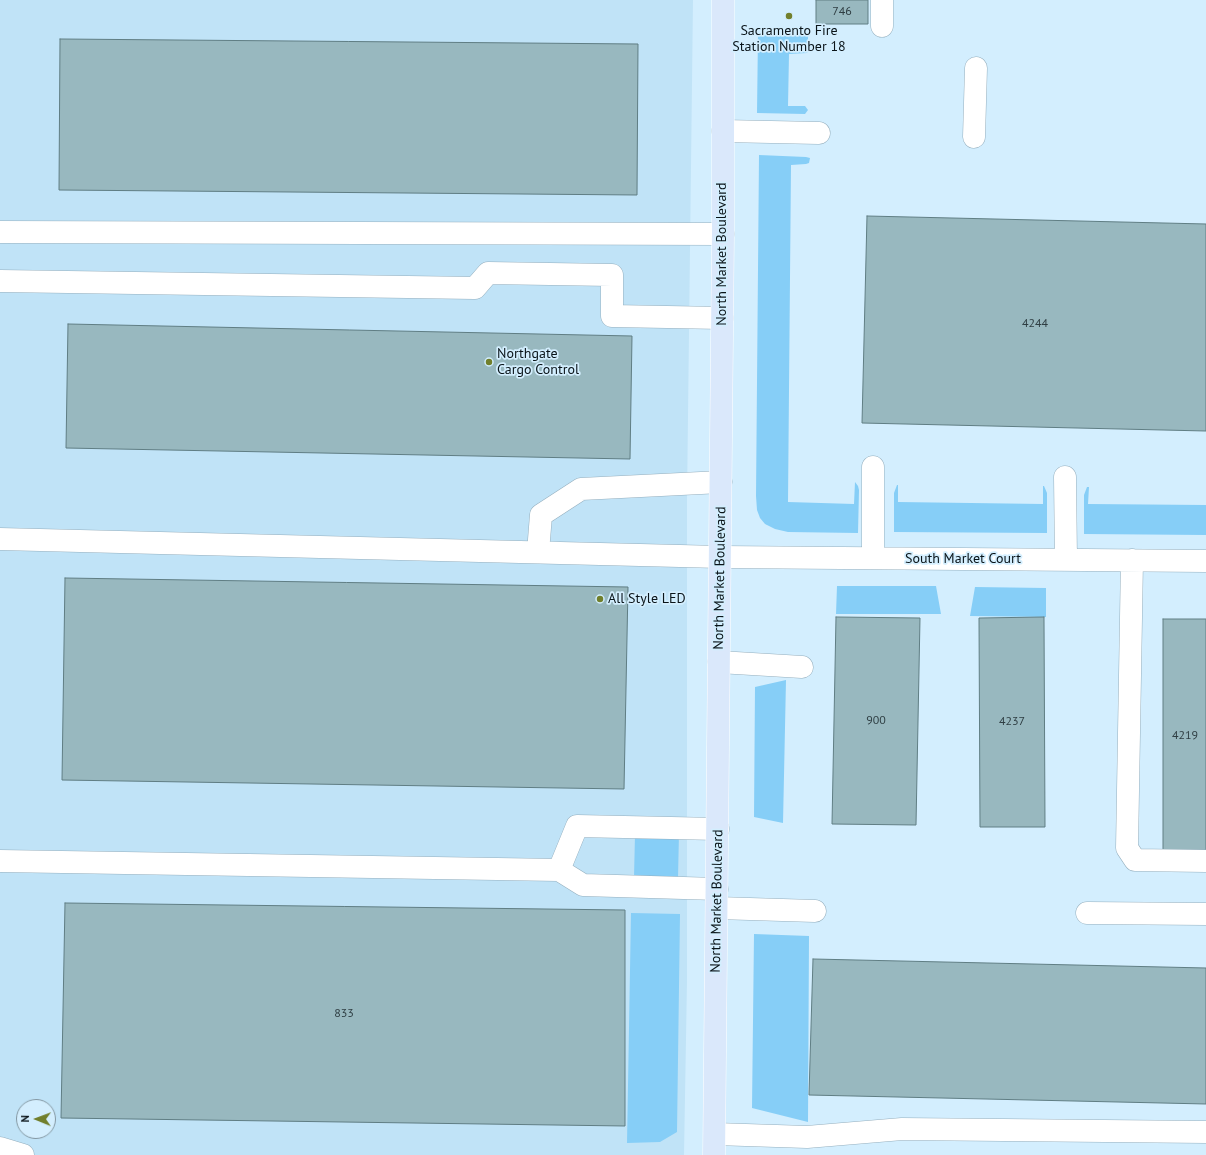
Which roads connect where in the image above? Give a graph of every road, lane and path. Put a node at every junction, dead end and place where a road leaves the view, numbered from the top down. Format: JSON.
{"nodes":[{"id":1,"x":723,"y":0,"type":"edge"},
{"id":2,"x":882,"y":0,"type":"edge"},
{"id":3,"x":882,"y":26,"type":"dead end"},
{"id":4,"x":976,"y":68,"type":"dead end"},
{"id":5,"x":723,"y":131,"type":"junction"},
{"id":6,"x":819,"y":133,"type":"dead end"},
{"id":7,"x":974,"y":137,"type":"dead end"},
{"id":8,"x":0,"y":232,"type":"edge"},
{"id":9,"x":723,"y":234,"type":"junction"},
{"id":10,"x":0,"y":281,"type":"edge"},
{"id":11,"x":722,"y":318,"type":"junction"},
{"id":12,"x":873,"y":467,"type":"dead end"},
{"id":13,"x":1065,"y":477,"type":"dead end"},
{"id":14,"x":721,"y":482,"type":"junction"},
{"id":15,"x":0,"y":539,"type":"edge"},
{"id":16,"x":538,"y":552,"type":"junction"},
{"id":17,"x":720,"y":557,"type":"junction"},
{"id":18,"x":873,"y":558,"type":"junction"},
{"id":19,"x":1066,"y":560,"type":"junction"},
{"id":20,"x":1132,"y":560,"type":"junction"},
{"id":21,"x":1206,"y":561,"type":"edge"},
{"id":22,"x":719,"y":662,"type":"junction"},
{"id":23,"x":802,"y":667,"type":"dead end"},
{"id":24,"x":718,"y":829,"type":"junction"},
{"id":25,"x":0,"y":861,"type":"edge"},
{"id":26,"x":1206,"y":861,"type":"edge"},
{"id":27,"x":559,"y":870,"type":"junction"},
{"id":28,"x":717,"y":899,"type":"junction"},
{"id":29,"x":815,"y":911,"type":"dead end"},
{"id":30,"x":1087,"y":913,"type":"dead end"},
{"id":31,"x":1206,"y":914,"type":"edge"},
{"id":32,"x":1206,"y":1132,"type":"edge"},
{"id":33,"x":714,"y":1144,"type":"edge"},
{"id":34,"x":0,"y":1148,"type":"edge"},
{"id":35,"x":23,"y":1155,"type":"edge"}],
"edges":[{"from":1,"to":5,"type":"main road","name":"North Market Boulevard"},
{"from":2,"to":3,"type":"street"},
{"from":4,"to":7,"type":"street"},
{"from":5,"to":6,"type":"street"},
{"from":5,"to":9,"type":"main road","name":"North Market Boulevard"},
{"from":8,"to":9,"type":"street"},
{"from":9,"to":11,"type":"main road","name":"North Market Boulevard"},
{"from":10,"to":11,"type":"street"},
{"from":11,"to":14,"type":"main road","name":"North Market Boulevard"},
{"from":12,"to":18,"type":"street"},
{"from":13,"to":19,"type":"street"},
{"from":14,"to":16,"type":"street"},
{"from":14,"to":17,"type":"main road","name":"North Market Boulevard"},
{"from":15,"to":16,"type":"street","name":"South Market Court"},
{"from":16,"to":17,"type":"street","name":"South Market Court"},
{"from":17,"to":18,"type":"street","name":"South Market Court"},
{"from":17,"to":22,"type":"main road","name":"North Market Boulevard"},
{"from":18,"to":19,"type":"street","name":"South Market Court"},
{"from":19,"to":20,"type":"street","name":"South Market Court"},
{"from":20,"to":21,"type":"street","name":"South Market Court"},
{"from":20,"to":26,"type":"street"},
{"from":22,"to":23,"type":"street"},
{"from":22,"to":24,"type":"main road","name":"North Market Boulevard"},
{"from":24,"to":27,"type":"street"},
{"from":24,"to":28,"type":"main road","name":"North Market Boulevard"},
{"from":25,"to":27,"type":"street"},
{"from":27,"to":28,"type":"street"},
{"from":28,"to":29,"type":"street"},
{"from":28,"to":33,"type":"main road","name":"North Market Boulevard"},
{"from":30,"to":31,"type":"street"},
{"from":32,"to":33,"type":"street"},
{"from":34,"to":35,"type":"street"}]}
